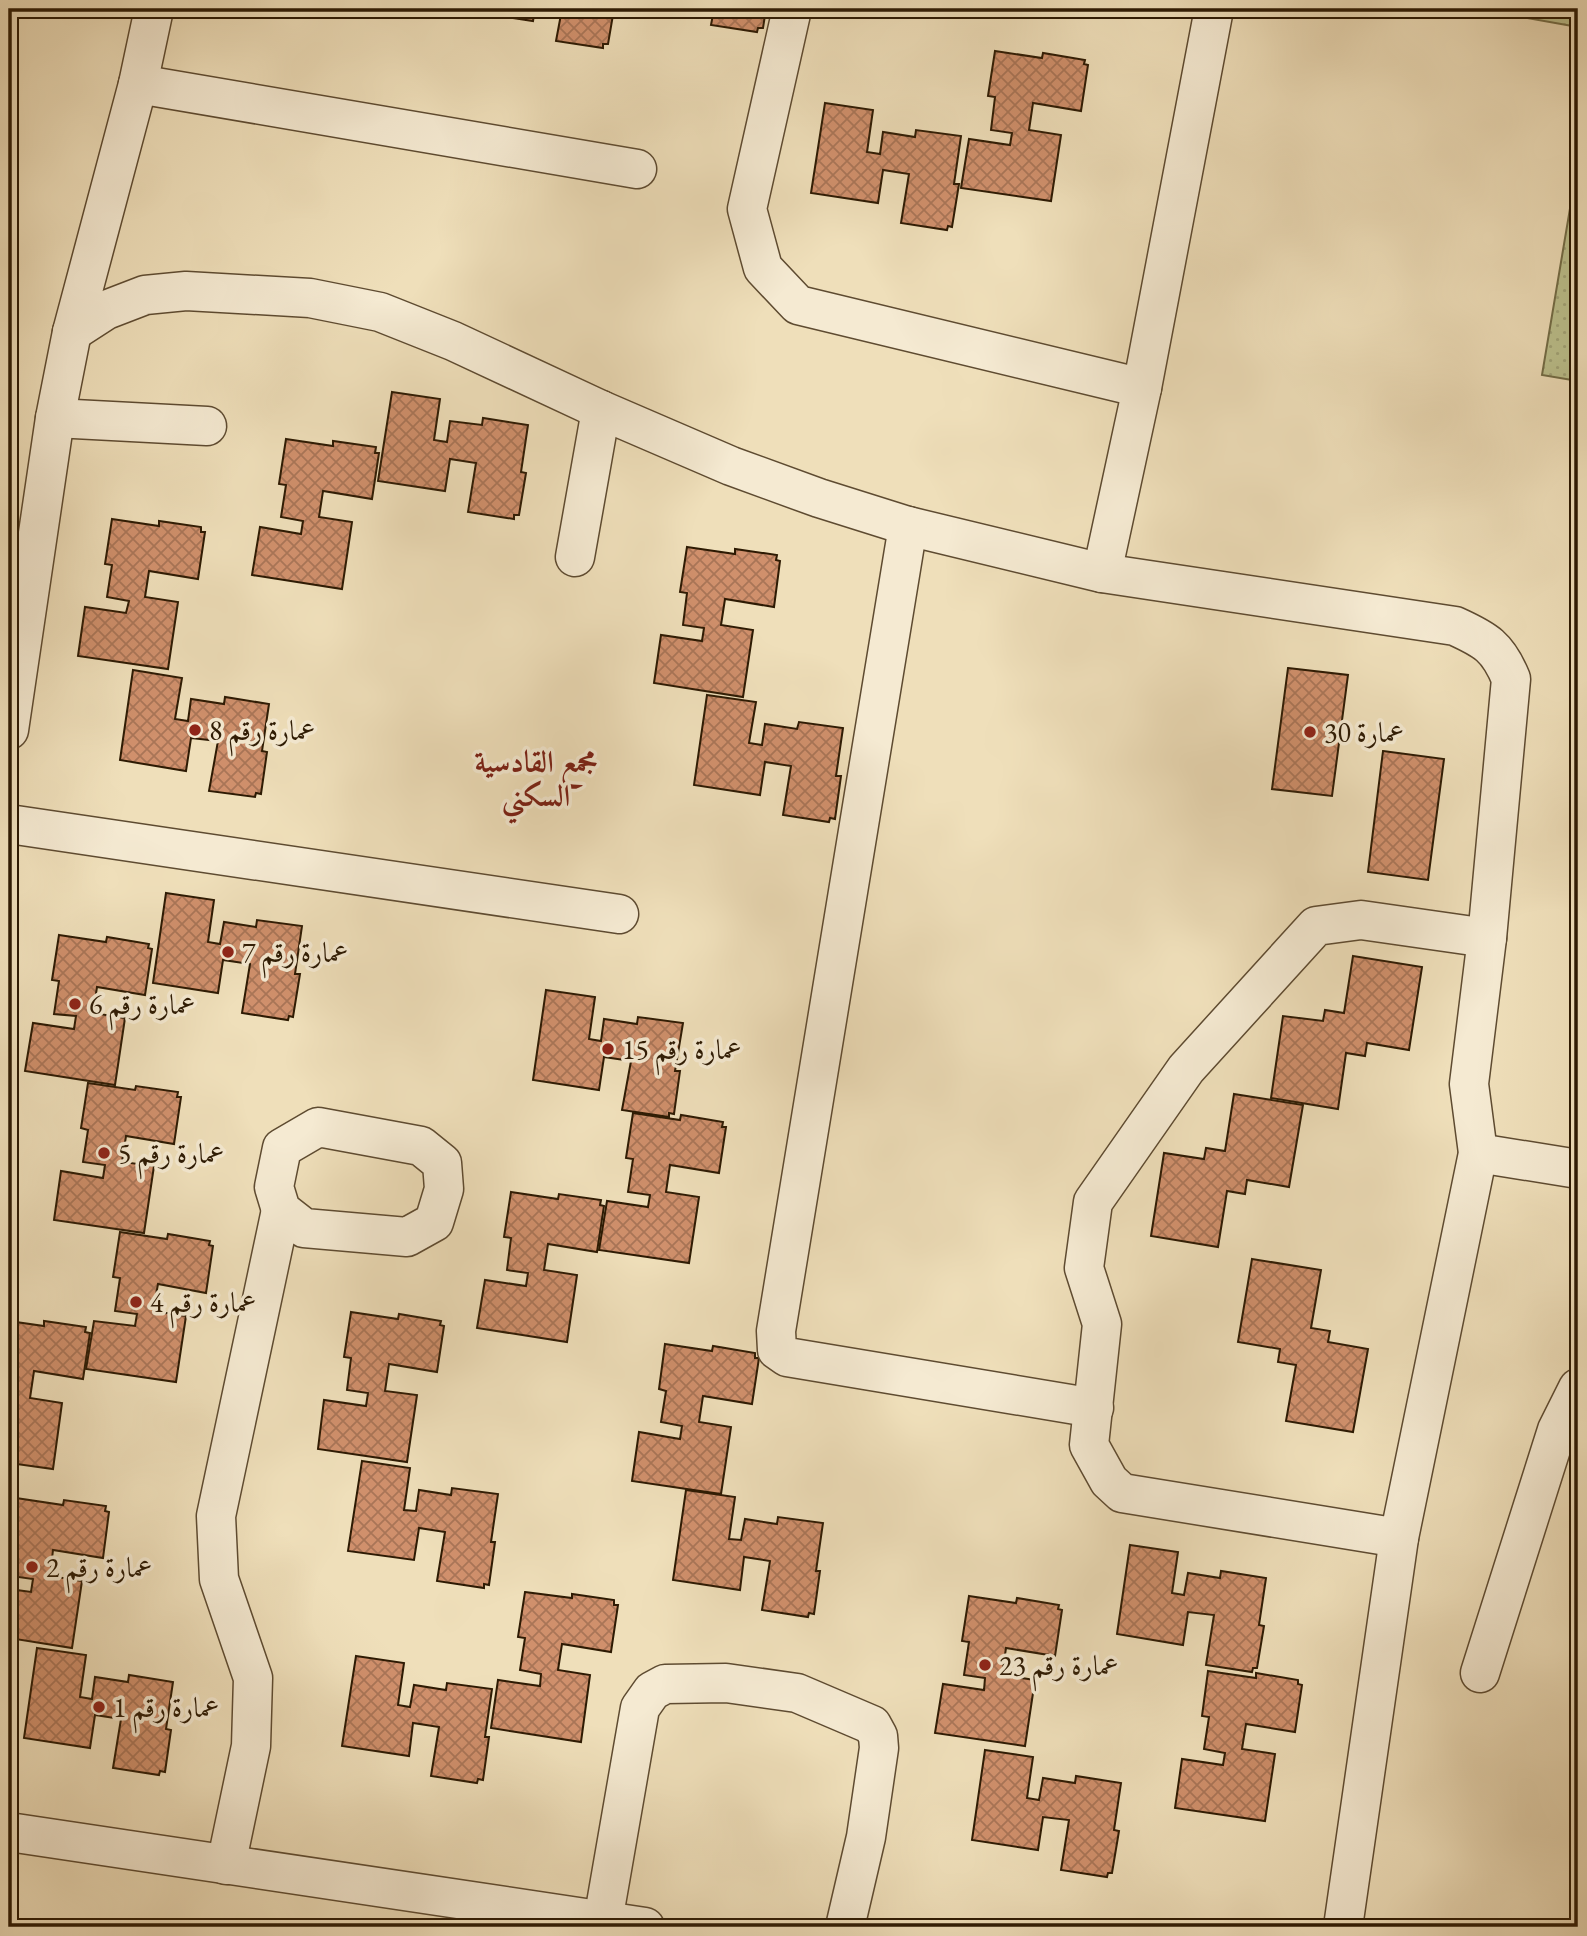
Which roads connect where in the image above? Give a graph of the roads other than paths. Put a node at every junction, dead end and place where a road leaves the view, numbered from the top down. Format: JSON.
{"nodes":[{"id":1,"x":154,"y":9,"type":"edge"},
{"id":2,"x":792,"y":9,"type":"edge"},
{"id":3,"x":1214,"y":9,"type":"edge"},
{"id":4,"x":138,"y":84,"type":"junction"},
{"id":5,"x":637,"y":169,"type":"dead end"},
{"id":6,"x":72,"y":332,"type":"junction"},
{"id":7,"x":1142,"y":387,"type":"junction"},
{"id":8,"x":601,"y":410,"type":"junction"},
{"id":9,"x":55,"y":418,"type":"junction"},
{"id":10,"x":207,"y":426,"type":"dead end"},
{"id":11,"x":908,"y":526,"type":"junction"},
{"id":12,"x":576,"y":557,"type":"dead end"},
{"id":13,"x":1102,"y":573,"type":"junction"},
{"id":14,"x":9,"y":730,"type":"edge"},
{"id":15,"x":9,"y":824,"type":"edge"},
{"id":16,"x":619,"y":914,"type":"dead end"},
{"id":17,"x":1487,"y":938,"type":"junction"},
{"id":18,"x":1478,"y":1153,"type":"junction"},
{"id":19,"x":1578,"y":1169,"type":"edge"},
{"id":20,"x":281,"y":1210,"type":"dead end"},
{"id":21,"x":1578,"y":1388,"type":"edge"},
{"id":22,"x":1094,"y":1408,"type":"junction"},
{"id":23,"x":1399,"y":1538,"type":"junction"},
{"id":24,"x":1480,"y":1672,"type":"dead end"},
{"id":25,"x":9,"y":1832,"type":"edge"},
{"id":26,"x":226,"y":1865,"type":"junction"},
{"id":27,"x":603,"y":1921,"type":"junction"},
{"id":28,"x":645,"y":1927,"type":"edge"},
{"id":29,"x":845,"y":1927,"type":"edge"},
{"id":30,"x":1343,"y":1927,"type":"edge"}],
"edges":[{"from":1,"to":4,"type":"street"},
{"from":2,"to":7,"type":"street"},
{"from":3,"to":7,"type":"street"},
{"from":4,"to":5,"type":"street"},
{"from":4,"to":6,"type":"street"},
{"from":6,"to":8,"type":"street"},
{"from":6,"to":9,"type":"street"},
{"from":7,"to":13,"type":"street"},
{"from":8,"to":11,"type":"street"},
{"from":8,"to":12,"type":"street"},
{"from":9,"to":10,"type":"street"},
{"from":9,"to":14,"type":"street"},
{"from":11,"to":13,"type":"street"},
{"from":11,"to":22,"type":"street"},
{"from":13,"to":17,"type":"street"},
{"from":15,"to":16,"type":"street"},
{"from":17,"to":18,"type":"street"},
{"from":17,"to":22,"type":"street"},
{"from":18,"to":19,"type":"street"},
{"from":18,"to":23,"type":"street"},
{"from":20,"to":26,"type":"street"},
{"from":21,"to":24,"type":"street"},
{"from":22,"to":23,"type":"street"},
{"from":23,"to":30,"type":"street"},
{"from":25,"to":26,"type":"street"},
{"from":26,"to":27,"type":"street"},
{"from":27,"to":28,"type":"street"},
{"from":27,"to":29,"type":"street"}]}
